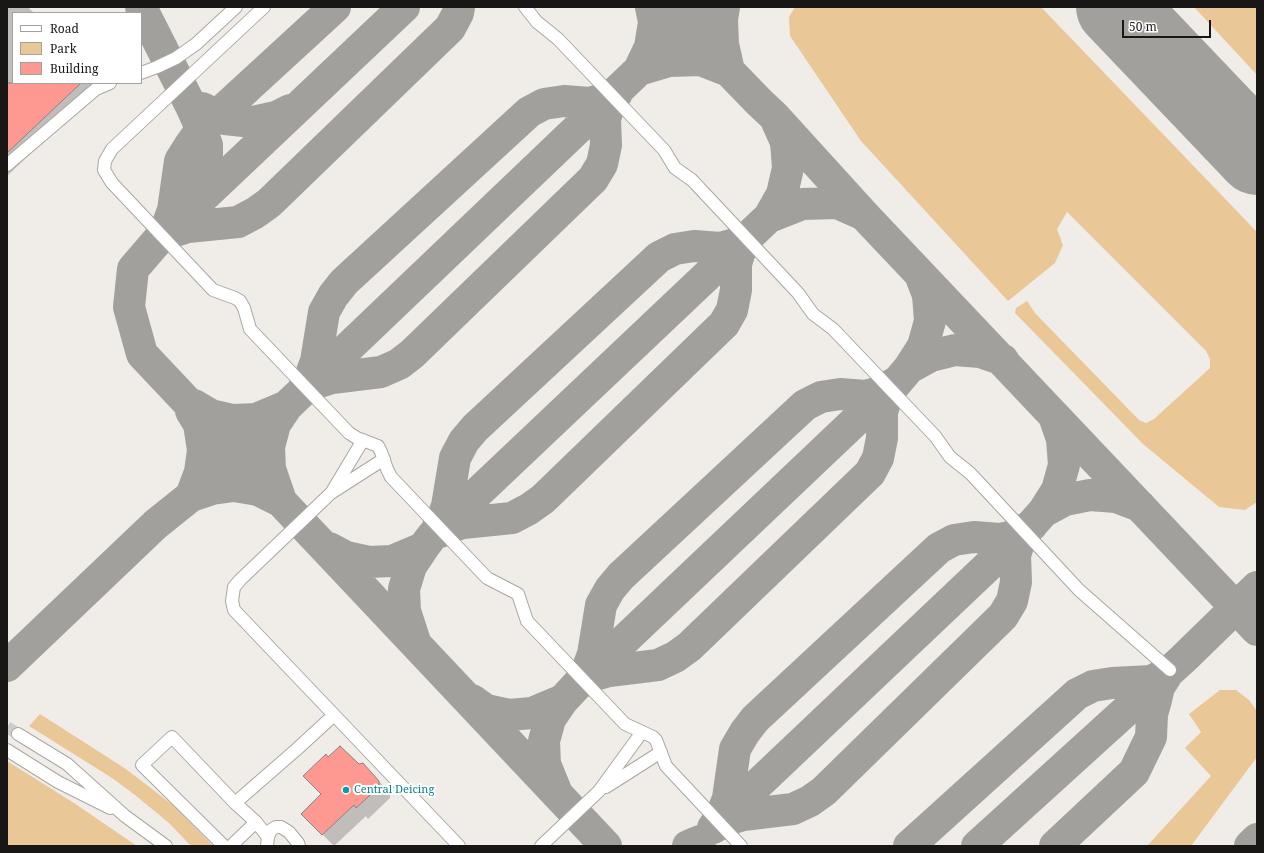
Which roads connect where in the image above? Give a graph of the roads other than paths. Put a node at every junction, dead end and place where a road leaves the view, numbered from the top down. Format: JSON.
{"nodes":[{"id":1,"x":236,"y":7,"type":"edge"},
{"id":2,"x":264,"y":7,"type":"edge"},
{"id":3,"x":525,"y":7,"type":"edge"},
{"id":4,"x":142,"y":72,"type":"edge"},
{"id":5,"x":106,"y":84,"type":"edge"},
{"id":6,"x":7,"y":165,"type":"edge"},
{"id":7,"x":364,"y":440,"type":"junction"},
{"id":8,"x":384,"y":458,"type":"junction"},
{"id":9,"x":331,"y":493,"type":"junction"},
{"id":10,"x":1170,"y":670,"type":"dead end"},
{"id":11,"x":334,"y":715,"type":"junction"},
{"id":12,"x":642,"y":732,"type":"junction"},
{"id":13,"x":18,"y":734,"type":"tunnel mouth"},
{"id":14,"x":7,"y":750,"type":"edge"},
{"id":15,"x":661,"y":752,"type":"junction"},
{"id":16,"x":599,"y":791,"type":"junction"},
{"id":17,"x":235,"y":802,"type":"junction"},
{"id":18,"x":124,"y":816,"type":"junction"},
{"id":19,"x":256,"y":822,"type":"junction"},
{"id":20,"x":267,"y":841,"type":"edge"},
{"id":21,"x":166,"y":846,"type":"edge"},
{"id":22,"x":224,"y":846,"type":"edge"},
{"id":23,"x":231,"y":846,"type":"edge"},
{"id":24,"x":299,"y":846,"type":"edge"},
{"id":25,"x":459,"y":846,"type":"edge"},
{"id":26,"x":541,"y":846,"type":"edge"},
{"id":27,"x":741,"y":846,"type":"edge"}],
"edges":[{"from":1,"to":4,"type":"street"},
{"from":2,"to":7,"type":"street"},
{"from":3,"to":10,"type":"street"},
{"from":5,"to":6,"type":"street"},
{"from":7,"to":8,"type":"street"},
{"from":7,"to":9,"type":"street"},
{"from":8,"to":9,"type":"street"},
{"from":8,"to":12,"type":"street"},
{"from":9,"to":11,"type":"street"},
{"from":11,"to":17,"type":"street"},
{"from":11,"to":25,"type":"street"},
{"from":12,"to":15,"type":"street"},
{"from":12,"to":16,"type":"street"},
{"from":13,"to":18,"type":"street"},
{"from":14,"to":18,"type":"street"},
{"from":15,"to":16,"type":"street"},
{"from":15,"to":27,"type":"street"},
{"from":16,"to":26,"type":"street"},
{"from":17,"to":19,"type":"street"},
{"from":17,"to":22,"type":"street"},
{"from":18,"to":21,"type":"street"},
{"from":19,"to":20,"type":"street"},
{"from":19,"to":23,"type":"street"},
{"from":20,"to":24,"type":"street"}]}
